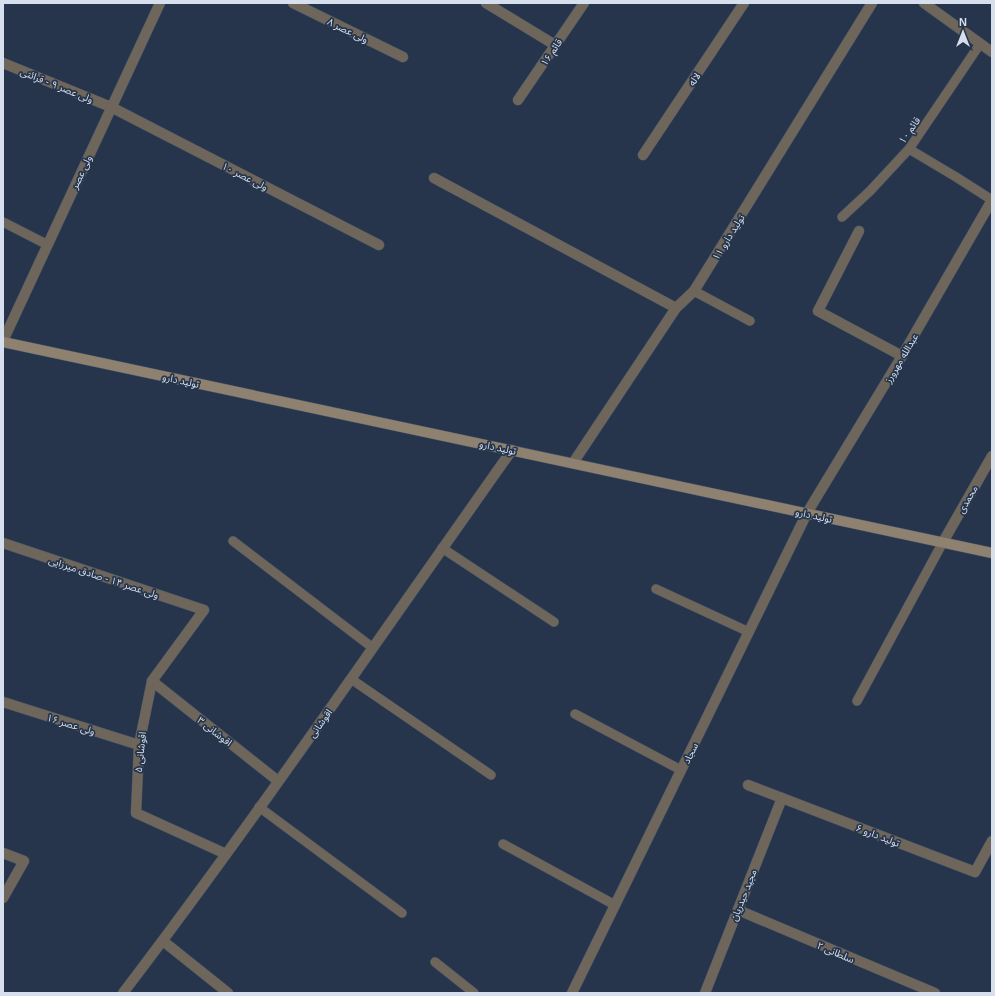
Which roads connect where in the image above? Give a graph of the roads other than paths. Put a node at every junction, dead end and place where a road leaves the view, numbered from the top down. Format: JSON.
{"nodes":[{"id":1,"x":160,"y":3,"type":"edge"},
{"id":2,"x":293,"y":3,"type":"edge"},
{"id":3,"x":486,"y":3,"type":"edge"},
{"id":4,"x":584,"y":3,"type":"edge"},
{"id":5,"x":744,"y":3,"type":"edge"},
{"id":6,"x":872,"y":3,"type":"edge"},
{"id":7,"x":924,"y":3,"type":"edge"},
{"id":8,"x":980,"y":44,"type":"junction"},
{"id":9,"x":556,"y":46,"type":"junction"},
{"id":10,"x":992,"y":52,"type":"edge"},
{"id":11,"x":403,"y":56,"type":"dead end"},
{"id":12,"x":3,"y":63,"type":"edge"},
{"id":13,"x":518,"y":100,"type":"dead end"},
{"id":14,"x":111,"y":107,"type":"junction"},
{"id":15,"x":909,"y":149,"type":"junction"},
{"id":16,"x":643,"y":155,"type":"dead end"},
{"id":17,"x":434,"y":178,"type":"dead end"},
{"id":18,"x":992,"y":200,"type":"edge"},
{"id":19,"x":842,"y":216,"type":"dead end"},
{"id":20,"x":3,"y":222,"type":"edge"},
{"id":21,"x":859,"y":231,"type":"dead end"},
{"id":22,"x":48,"y":245,"type":"junction"},
{"id":23,"x":378,"y":245,"type":"dead end"},
{"id":24,"x":694,"y":291,"type":"junction"},
{"id":25,"x":676,"y":308,"type":"junction"},
{"id":26,"x":750,"y":320,"type":"dead end"},
{"id":27,"x":3,"y":341,"type":"edge"},
{"id":28,"x":902,"y":356,"type":"junction"},
{"id":29,"x":512,"y":450,"type":"junction"},
{"id":30,"x":992,"y":456,"type":"edge"},
{"id":31,"x":573,"y":463,"type":"junction"},
{"id":32,"x":807,"y":513,"type":"junction"},
{"id":33,"x":233,"y":541,"type":"dead end"},
{"id":34,"x":943,"y":542,"type":"junction"},
{"id":35,"x":3,"y":544,"type":"edge"},
{"id":36,"x":442,"y":548,"type":"junction"},
{"id":37,"x":992,"y":553,"type":"edge"},
{"id":38,"x":656,"y":589,"type":"dead end"},
{"id":39,"x":204,"y":610,"type":"joint"},
{"id":40,"x":554,"y":622,"type":"dead end"},
{"id":41,"x":749,"y":632,"type":"junction"},
{"id":42,"x":373,"y":648,"type":"junction"},
{"id":43,"x":351,"y":679,"type":"junction"},
{"id":44,"x":152,"y":681,"type":"junction"},
{"id":45,"x":857,"y":701,"type":"dead end"},
{"id":46,"x":3,"y":702,"type":"edge"},
{"id":47,"x":575,"y":714,"type":"dead end"},
{"id":48,"x":139,"y":745,"type":"junction"},
{"id":49,"x":681,"y":770,"type":"junction"},
{"id":50,"x":491,"y":775,"type":"dead end"},
{"id":51,"x":278,"y":781,"type":"junction"},
{"id":52,"x":748,"y":785,"type":"dead end"},
{"id":53,"x":782,"y":798,"type":"junction"},
{"id":54,"x":259,"y":807,"type":"junction"},
{"id":55,"x":992,"y":841,"type":"edge"},
{"id":56,"x":503,"y":844,"type":"dead end"},
{"id":57,"x":3,"y":853,"type":"edge"},
{"id":58,"x":226,"y":854,"type":"junction"},
{"id":59,"x":3,"y":898,"type":"edge"},
{"id":60,"x":615,"y":905,"type":"junction"},
{"id":61,"x":738,"y":910,"type":"junction"},
{"id":62,"x":402,"y":913,"type":"dead end"},
{"id":63,"x":162,"y":941,"type":"junction"},
{"id":64,"x":435,"y":962,"type":"dead end"},
{"id":65,"x":123,"y":993,"type":"edge"},
{"id":66,"x":228,"y":993,"type":"edge"},
{"id":67,"x":474,"y":993,"type":"edge"},
{"id":68,"x":572,"y":993,"type":"edge"},
{"id":69,"x":705,"y":993,"type":"edge"},
{"id":70,"x":935,"y":993,"type":"edge"}],
"edges":[{"from":1,"to":14,"type":"street","name":"ولی عصر"},
{"from":2,"to":11,"type":"street","name":"ولی عصر ۸"},
{"from":3,"to":9,"type":"street"},
{"from":4,"to":9,"type":"street","name":"قائم ۱۶"},
{"from":5,"to":16,"type":"street","name":"لاله"},
{"from":6,"to":24,"type":"street","name":"تولید دارو ۱۱"},
{"from":7,"to":8,"type":"street"},
{"from":8,"to":10,"type":"street"},
{"from":8,"to":15,"type":"lane","name":"قائم ۱۰"},
{"from":9,"to":13,"type":"street","name":"قائم ۱۶"},
{"from":12,"to":14,"type":"street","name":"ولی عصر ۹ - قرائتی"},
{"from":14,"to":22,"type":"street","name":"ولی عصر"},
{"from":14,"to":23,"type":"street","name":"ولی عصر ۱۰"},
{"from":15,"to":18,"type":"lane"},
{"from":15,"to":19,"type":"lane","name":"قائم ۱۰"},
{"from":17,"to":25,"type":"street"},
{"from":18,"to":28,"type":"street","name":"عبدالله مهرورز"},
{"from":20,"to":22,"type":"lane"},
{"from":21,"to":28,"type":"street"},
{"from":22,"to":27,"type":"street","name":"ولی عصر"},
{"from":24,"to":25,"type":"street","name":"تولید دارو ۱۱"},
{"from":24,"to":26,"type":"lane"},
{"from":25,"to":31,"type":"street","name":"تولید دارو ۱۱"},
{"from":27,"to":29,"type":"street","name":"تولید دارو"},
{"from":28,"to":32,"type":"street","name":"عبدالله مهرورز"},
{"from":29,"to":31,"type":"street","name":"تولید دارو"},
{"from":29,"to":36,"type":"street","name":"اقوشانی"},
{"from":30,"to":34,"type":"street","name":"محمدی"},
{"from":31,"to":32,"type":"street","name":"تولید دارو"},
{"from":32,"to":34,"type":"street","name":"تولید دارو"},
{"from":32,"to":41,"type":"street","name":"سجاد"},
{"from":33,"to":42,"type":"lane"},
{"from":34,"to":37,"type":"street","name":"تولید دارو"},
{"from":34,"to":45,"type":"lane"},
{"from":35,"to":39,"type":"street","name":"ولی عصر ۱۴ - صادق میرزایی"},
{"from":36,"to":40,"type":"lane"},
{"from":36,"to":42,"type":"street","name":"اقوشانی"},
{"from":38,"to":41,"type":"lane"},
{"from":39,"to":44,"type":"street","name":"اقوشانی ۵"},
{"from":41,"to":49,"type":"street","name":"سجاد"},
{"from":42,"to":43,"type":"street","name":"اقوشانی"},
{"from":43,"to":50,"type":"lane"},
{"from":43,"to":51,"type":"street","name":"اقوشانی"},
{"from":44,"to":48,"type":"street","name":"اقوشانی ۵"},
{"from":44,"to":51,"type":"street","name":"اقوشانی ۳"},
{"from":46,"to":48,"type":"street","name":"ولی عصر ۱۶"},
{"from":47,"to":49,"type":"lane"},
{"from":48,"to":58,"type":"street","name":"اقوشانی ۵"},
{"from":49,"to":60,"type":"street","name":"سجاد"},
{"from":51,"to":54,"type":"street","name":"اقوشانی"},
{"from":52,"to":53,"type":"street","name":"تولید دارو ۶"},
{"from":53,"to":55,"type":"street","name":"تولید دارو ۶"},
{"from":53,"to":61,"type":"street","name":"مجید حیدریان"},
{"from":54,"to":58,"type":"street","name":"اقوشانی"},
{"from":54,"to":62,"type":"lane"},
{"from":56,"to":60,"type":"lane"},
{"from":57,"to":59,"type":"street"},
{"from":58,"to":63,"type":"street","name":"اقوشانی"},
{"from":60,"to":68,"type":"street","name":"سجاد"},
{"from":61,"to":69,"type":"street","name":"مجید حیدریان"},
{"from":61,"to":70,"type":"street","name":"۲ سلطانی"},
{"from":63,"to":65,"type":"street","name":"اقوشانی"},
{"from":63,"to":66,"type":"street"},
{"from":64,"to":67,"type":"lane"}]}
